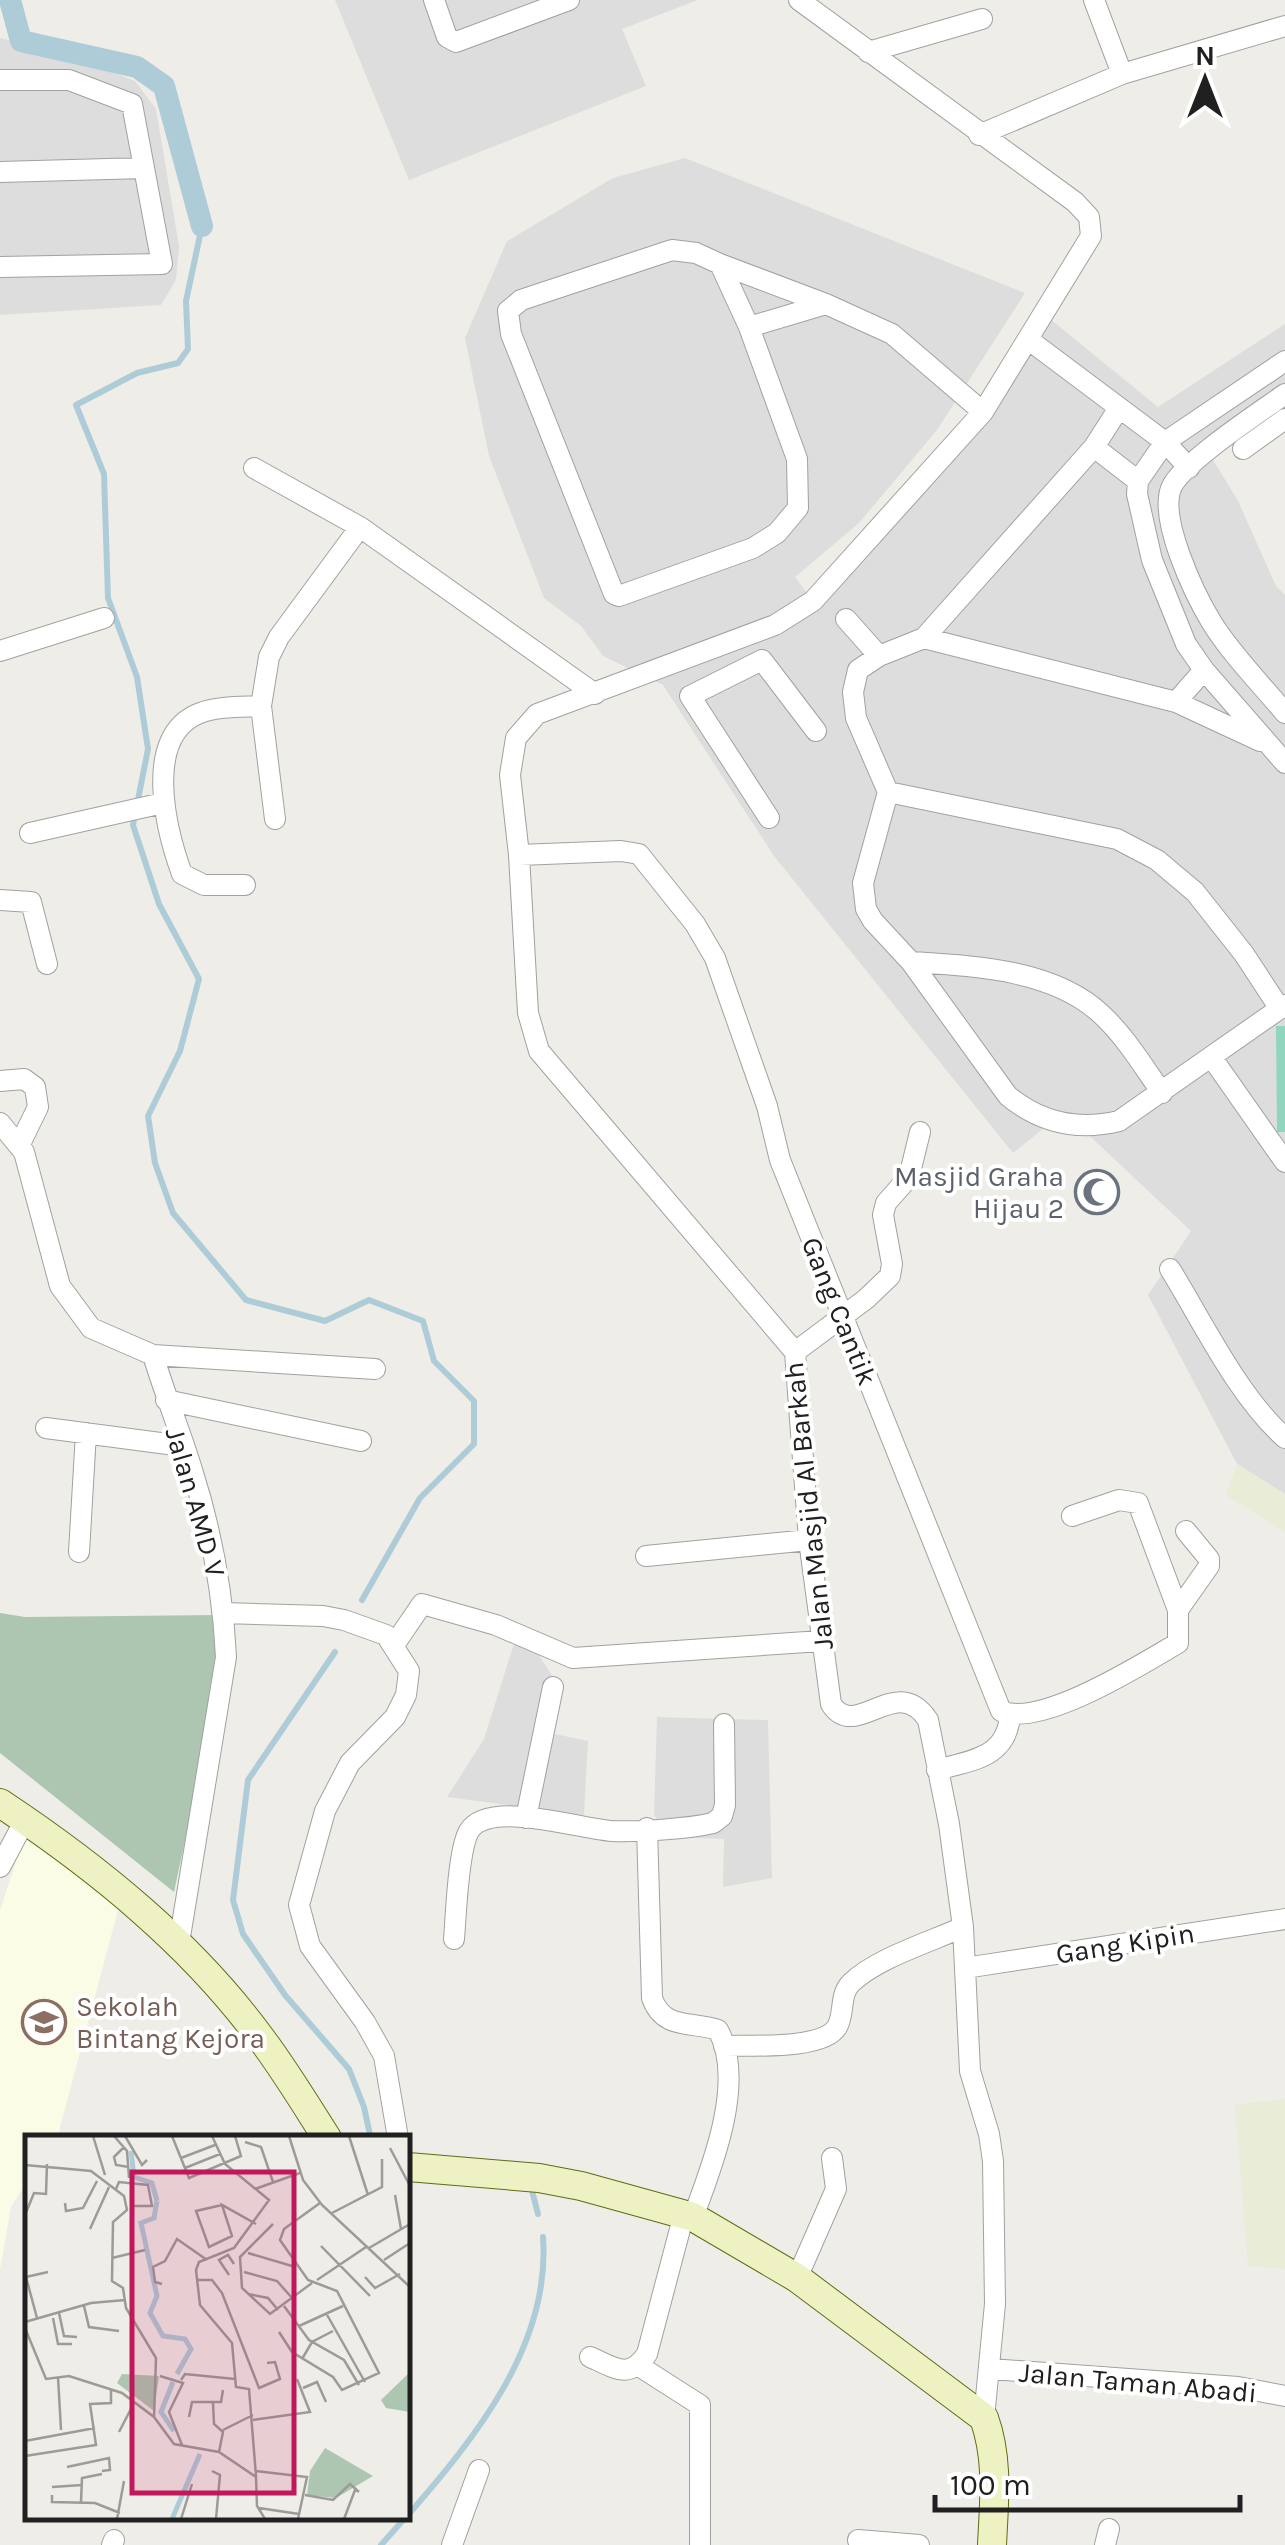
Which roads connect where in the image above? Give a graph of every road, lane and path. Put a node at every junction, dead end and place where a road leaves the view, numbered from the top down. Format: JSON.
{"nodes":[{"id":1,"x":434,"y":0,"type":"edge"},
{"id":2,"x":569,"y":0,"type":"edge"},
{"id":3,"x":1094,"y":0,"type":"edge"},
{"id":4,"x":802,"y":1,"type":"edge"},
{"id":5,"x":982,"y":19,"type":"dead end"},
{"id":6,"x":1285,"y":26,"type":"edge"},
{"id":7,"x":868,"y":52,"type":"junction"},
{"id":8,"x":1122,"y":74,"type":"junction"},
{"id":9,"x":0,"y":80,"type":"edge"},
{"id":10,"x":979,"y":135,"type":"junction"},
{"id":11,"x":144,"y":168,"type":"junction"},
{"id":12,"x":0,"y":172,"type":"edge"},
{"id":13,"x":720,"y":264,"type":"junction"},
{"id":14,"x":0,"y":267,"type":"edge"},
{"id":15,"x":826,"y":304,"type":"junction"},
{"id":16,"x":749,"y":328,"type":"junction"},
{"id":17,"x":1028,"y":340,"type":"junction"},
{"id":18,"x":1285,"y":360,"type":"edge"},
{"id":19,"x":1285,"y":394,"type":"edge"},
{"id":20,"x":1119,"y":408,"type":"junction"},
{"id":21,"x":983,"y":412,"type":"junction"},
{"id":22,"x":1285,"y":419,"type":"edge"},
{"id":23,"x":1165,"y":442,"type":"junction"},
{"id":24,"x":1094,"y":448,"type":"junction"},
{"id":25,"x":1243,"y":450,"type":"dead end"},
{"id":26,"x":254,"y":468,"type":"dead end"},
{"id":27,"x":1189,"y":468,"type":"junction"},
{"id":28,"x":1138,"y":481,"type":"junction"},
{"id":29,"x":360,"y":528,"type":"junction"},
{"id":30,"x":104,"y":618,"type":"dead end"},
{"id":31,"x":846,"y":619,"type":"dead end"},
{"id":32,"x":924,"y":638,"type":"junction"},
{"id":33,"x":0,"y":651,"type":"edge"},
{"id":34,"x":704,"y":652,"type":"junction"},
{"id":35,"x":879,"y":656,"type":"junction"},
{"id":36,"x":1204,"y":670,"type":"junction"},
{"id":37,"x":564,"y":673,"type":"junction"},
{"id":38,"x":722,"y":679,"type":"junction"},
{"id":39,"x":601,"y":691,"type":"junction"},
{"id":40,"x":1176,"y":702,"type":"junction"},
{"id":41,"x":563,"y":705,"type":"junction"},
{"id":42,"x":262,"y":706,"type":"junction"},
{"id":43,"x":1285,"y":713,"type":"edge"},
{"id":44,"x":816,"y":732,"type":"dead end"},
{"id":45,"x":1270,"y":746,"type":"junction"},
{"id":46,"x":1285,"y":762,"type":"edge"},
{"id":47,"x":888,"y":792,"type":"junction"},
{"id":48,"x":145,"y":807,"type":"junction"},
{"id":49,"x":769,"y":818,"type":"dead end"},
{"id":50,"x":275,"y":819,"type":"dead end"},
{"id":51,"x":30,"y":833,"type":"dead end"},
{"id":52,"x":519,"y":856,"type":"junction"},
{"id":53,"x":245,"y":886,"type":"dead end"},
{"id":54,"x":0,"y":900,"type":"edge"},
{"id":55,"x":911,"y":962,"type":"junction"},
{"id":56,"x":47,"y":964,"type":"dead end"},
{"id":57,"x":1283,"y":1007,"type":"edge"},
{"id":58,"x":1212,"y":1058,"type":"junction"},
{"id":59,"x":0,"y":1081,"type":"edge"},
{"id":60,"x":1162,"y":1093,"type":"junction"},
{"id":61,"x":0,"y":1122,"type":"edge"},
{"id":62,"x":920,"y":1132,"type":"dead end"},
{"id":63,"x":19,"y":1146,"type":"junction"},
{"id":64,"x":1285,"y":1162,"type":"edge"},
{"id":65,"x":1170,"y":1270,"type":"dead end"},
{"id":66,"x":842,"y":1316,"type":"junction"},
{"id":67,"x":796,"y":1352,"type":"junction"},
{"id":68,"x":153,"y":1355,"type":"junction"},
{"id":69,"x":375,"y":1369,"type":"dead end"},
{"id":70,"x":166,"y":1400,"type":"junction"},
{"id":71,"x":46,"y":1428,"type":"dead end"},
{"id":72,"x":86,"y":1433,"type":"junction"},
{"id":73,"x":1285,"y":1438,"type":"edge"},
{"id":74,"x":361,"y":1442,"type":"dead end"},
{"id":75,"x":183,"y":1446,"type":"junction"},
{"id":76,"x":1072,"y":1516,"type":"dead end"},
{"id":77,"x":1186,"y":1531,"type":"dead end"},
{"id":78,"x":808,"y":1540,"type":"junction"},
{"id":79,"x":79,"y":1552,"type":"dead end"},
{"id":80,"x":646,"y":1556,"type":"dead end"},
{"id":81,"x":1178,"y":1610,"type":"junction"},
{"id":82,"x":224,"y":1612,"type":"junction"},
{"id":83,"x":821,"y":1641,"type":"junction"},
{"id":84,"x":394,"y":1645,"type":"junction"},
{"id":85,"x":553,"y":1687,"type":"dead end"},
{"id":86,"x":1010,"y":1714,"type":"junction"},
{"id":87,"x":724,"y":1724,"type":"dead end"},
{"id":88,"x":937,"y":1770,"type":"junction"},
{"id":89,"x":0,"y":1803,"type":"edge"},
{"id":90,"x":526,"y":1818,"type":"junction"},
{"id":91,"x":25,"y":1820,"type":"junction"},
{"id":92,"x":647,"y":1828,"type":"junction"},
{"id":93,"x":0,"y":1867,"type":"edge"},
{"id":94,"x":1285,"y":1919,"type":"edge"},
{"id":95,"x":963,"y":1927,"type":"junction"},
{"id":96,"x":454,"y":1939,"type":"dead end"},
{"id":97,"x":179,"y":1943,"type":"junction"},
{"id":98,"x":966,"y":1968,"type":"junction"},
{"id":99,"x":724,"y":2042,"type":"junction"},
{"id":100,"x":325,"y":2135,"type":"edge"},
{"id":101,"x":397,"y":2135,"type":"edge"},
{"id":102,"x":832,"y":2158,"type":"dead end"},
{"id":103,"x":410,"y":2168,"type":"edge"},
{"id":104,"x":688,"y":2216,"type":"junction"},
{"id":105,"x":798,"y":2278,"type":"junction"},
{"id":106,"x":590,"y":2357,"type":"dead end"},
{"id":107,"x":638,"y":2366,"type":"junction"},
{"id":108,"x":990,"y":2369,"type":"junction"},
{"id":109,"x":1285,"y":2396,"type":"edge"},
{"id":110,"x":984,"y":2418,"type":"junction"},
{"id":111,"x":479,"y":2470,"type":"dead end"},
{"id":112,"x":858,"y":2540,"type":"dead end"},
{"id":113,"x":452,"y":2545,"type":"edge"},
{"id":114,"x":700,"y":2545,"type":"edge"},
{"id":115,"x":919,"y":2545,"type":"edge"},
{"id":116,"x":992,"y":2545,"type":"edge"}],
"edges":[{"from":1,"to":2,"type":"street"},
{"from":3,"to":8,"type":"street"},
{"from":4,"to":7,"type":"street","name":"Jalan Masjid Al Barkah"},
{"from":5,"to":7,"type":"street"},
{"from":6,"to":8,"type":"street"},
{"from":7,"to":10,"type":"street","name":"Jalan Masjid Al Barkah"},
{"from":8,"to":10,"type":"street"},
{"from":9,"to":11,"type":"street"},
{"from":10,"to":17,"type":"street","name":"Jalan Masjid Al Barkah"},
{"from":11,"to":12,"type":"street"},
{"from":11,"to":14,"type":"street"},
{"from":13,"to":15,"type":"street"},
{"from":13,"to":16,"type":"street"},
{"from":13,"to":16,"type":"street"},
{"from":15,"to":16,"type":"street"},
{"from":15,"to":21,"type":"street"},
{"from":17,"to":20,"type":"street"},
{"from":17,"to":21,"type":"street","name":"Jalan Masjid Al Barkah"},
{"from":18,"to":23,"type":"street"},
{"from":19,"to":27,"type":"street"},
{"from":20,"to":23,"type":"street"},
{"from":20,"to":24,"type":"street"},
{"from":21,"to":34,"type":"street","name":"Jalan Masjid Al Barkah"},
{"from":22,"to":25,"type":"street"},
{"from":23,"to":27,"type":"street"},
{"from":23,"to":28,"type":"street"},
{"from":24,"to":28,"type":"street"},
{"from":24,"to":32,"type":"street"},
{"from":26,"to":29,"type":"street"},
{"from":27,"to":43,"type":"street"},
{"from":28,"to":36,"type":"street"},
{"from":29,"to":37,"type":"street"},
{"from":29,"to":42,"type":"street"},
{"from":30,"to":33,"type":"street"},
{"from":31,"to":35,"type":"street"},
{"from":32,"to":35,"type":"street"},
{"from":32,"to":40,"type":"street"},
{"from":34,"to":38,"type":"street"},
{"from":34,"to":39,"type":"street","name":"Jalan Masjid Al Barkah"},
{"from":35,"to":47,"type":"street"},
{"from":36,"to":40,"type":"street"},
{"from":36,"to":45,"type":"street"},
{"from":37,"to":39,"type":"street"},
{"from":37,"to":41,"type":"street"},
{"from":38,"to":44,"type":"street"},
{"from":38,"to":49,"type":"street"},
{"from":39,"to":41,"type":"street","name":"Jalan Masjid Al Barkah"},
{"from":40,"to":45,"type":"street"},
{"from":41,"to":52,"type":"street","name":"Jalan Masjid Al Barkah"},
{"from":42,"to":48,"type":"street"},
{"from":42,"to":50,"type":"street"},
{"from":45,"to":46,"type":"street"},
{"from":47,"to":55,"type":"street"},
{"from":47,"to":57,"type":"street"},
{"from":48,"to":51,"type":"street"},
{"from":48,"to":53,"type":"street"},
{"from":52,"to":66,"type":"street","name":"Gang Cantik"},
{"from":52,"to":67,"type":"street","name":"Jalan Masjid Al Barkah"},
{"from":54,"to":56,"type":"street"},
{"from":55,"to":60,"type":"street"},
{"from":55,"to":60,"type":"street"},
{"from":57,"to":58,"type":"street"},
{"from":58,"to":60,"type":"street"},
{"from":58,"to":64,"type":"street"},
{"from":59,"to":63,"type":"street"},
{"from":61,"to":63,"type":"street"},
{"from":62,"to":66,"type":"street"},
{"from":63,"to":68,"type":"street"},
{"from":65,"to":73,"type":"street"},
{"from":66,"to":67,"type":"street"},
{"from":66,"to":86,"type":"street","name":"Gang Cantik"},
{"from":67,"to":78,"type":"street","name":"Jalan Masjid Al Barkah"},
{"from":68,"to":69,"type":"street"},
{"from":68,"to":70,"type":"street","name":"Jalan AMD V"},
{"from":70,"to":74,"type":"street"},
{"from":70,"to":75,"type":"street","name":"Jalan AMD V"},
{"from":71,"to":72,"type":"street"},
{"from":72,"to":75,"type":"street"},
{"from":72,"to":79,"type":"street"},
{"from":75,"to":82,"type":"street","name":"Jalan AMD V"},
{"from":76,"to":81,"type":"street"},
{"from":77,"to":81,"type":"street"},
{"from":78,"to":80,"type":"street"},
{"from":78,"to":83,"type":"street","name":"Jalan Masjid Al Barkah"},
{"from":81,"to":86,"type":"street"},
{"from":82,"to":84,"type":"street"},
{"from":82,"to":97,"type":"street","name":"Jalan AMD V"},
{"from":83,"to":84,"type":"street"},
{"from":83,"to":88,"type":"street","name":"Jalan Masjid Al Barkah"},
{"from":84,"to":101,"type":"street"},
{"from":85,"to":90,"type":"street"},
{"from":86,"to":88,"type":"street"},
{"from":87,"to":92,"type":"street"},
{"from":88,"to":95,"type":"street","name":"Jalan Masjid Al Barkah"},
{"from":89,"to":91,"type":"main road"},
{"from":90,"to":92,"type":"street"},
{"from":90,"to":96,"type":"street"},
{"from":91,"to":93,"type":"street"},
{"from":91,"to":97,"type":"main road"},
{"from":92,"to":99,"type":"street"},
{"from":94,"to":98,"type":"street","name":"Gang Kipin"},
{"from":95,"to":98,"type":"street","name":"Jalan Masjid Al Barkah"},
{"from":95,"to":99,"type":"street"},
{"from":97,"to":100,"type":"main road"},
{"from":98,"to":108,"type":"street","name":"Jalan Masjid Al Barkah"},
{"from":99,"to":104,"type":"street"},
{"from":102,"to":105,"type":"street"},
{"from":103,"to":104,"type":"main road"},
{"from":104,"to":105,"type":"main road"},
{"from":104,"to":107,"type":"street"},
{"from":105,"to":110,"type":"main road"},
{"from":106,"to":107,"type":"street"},
{"from":107,"to":114,"type":"street"},
{"from":108,"to":109,"type":"street","name":"Jalan Taman Abadi"},
{"from":108,"to":110,"type":"street","name":"Jalan Masjid Al Barkah"},
{"from":110,"to":116,"type":"main road"},
{"from":111,"to":113,"type":"street"},
{"from":112,"to":115,"type":"street"}]}
